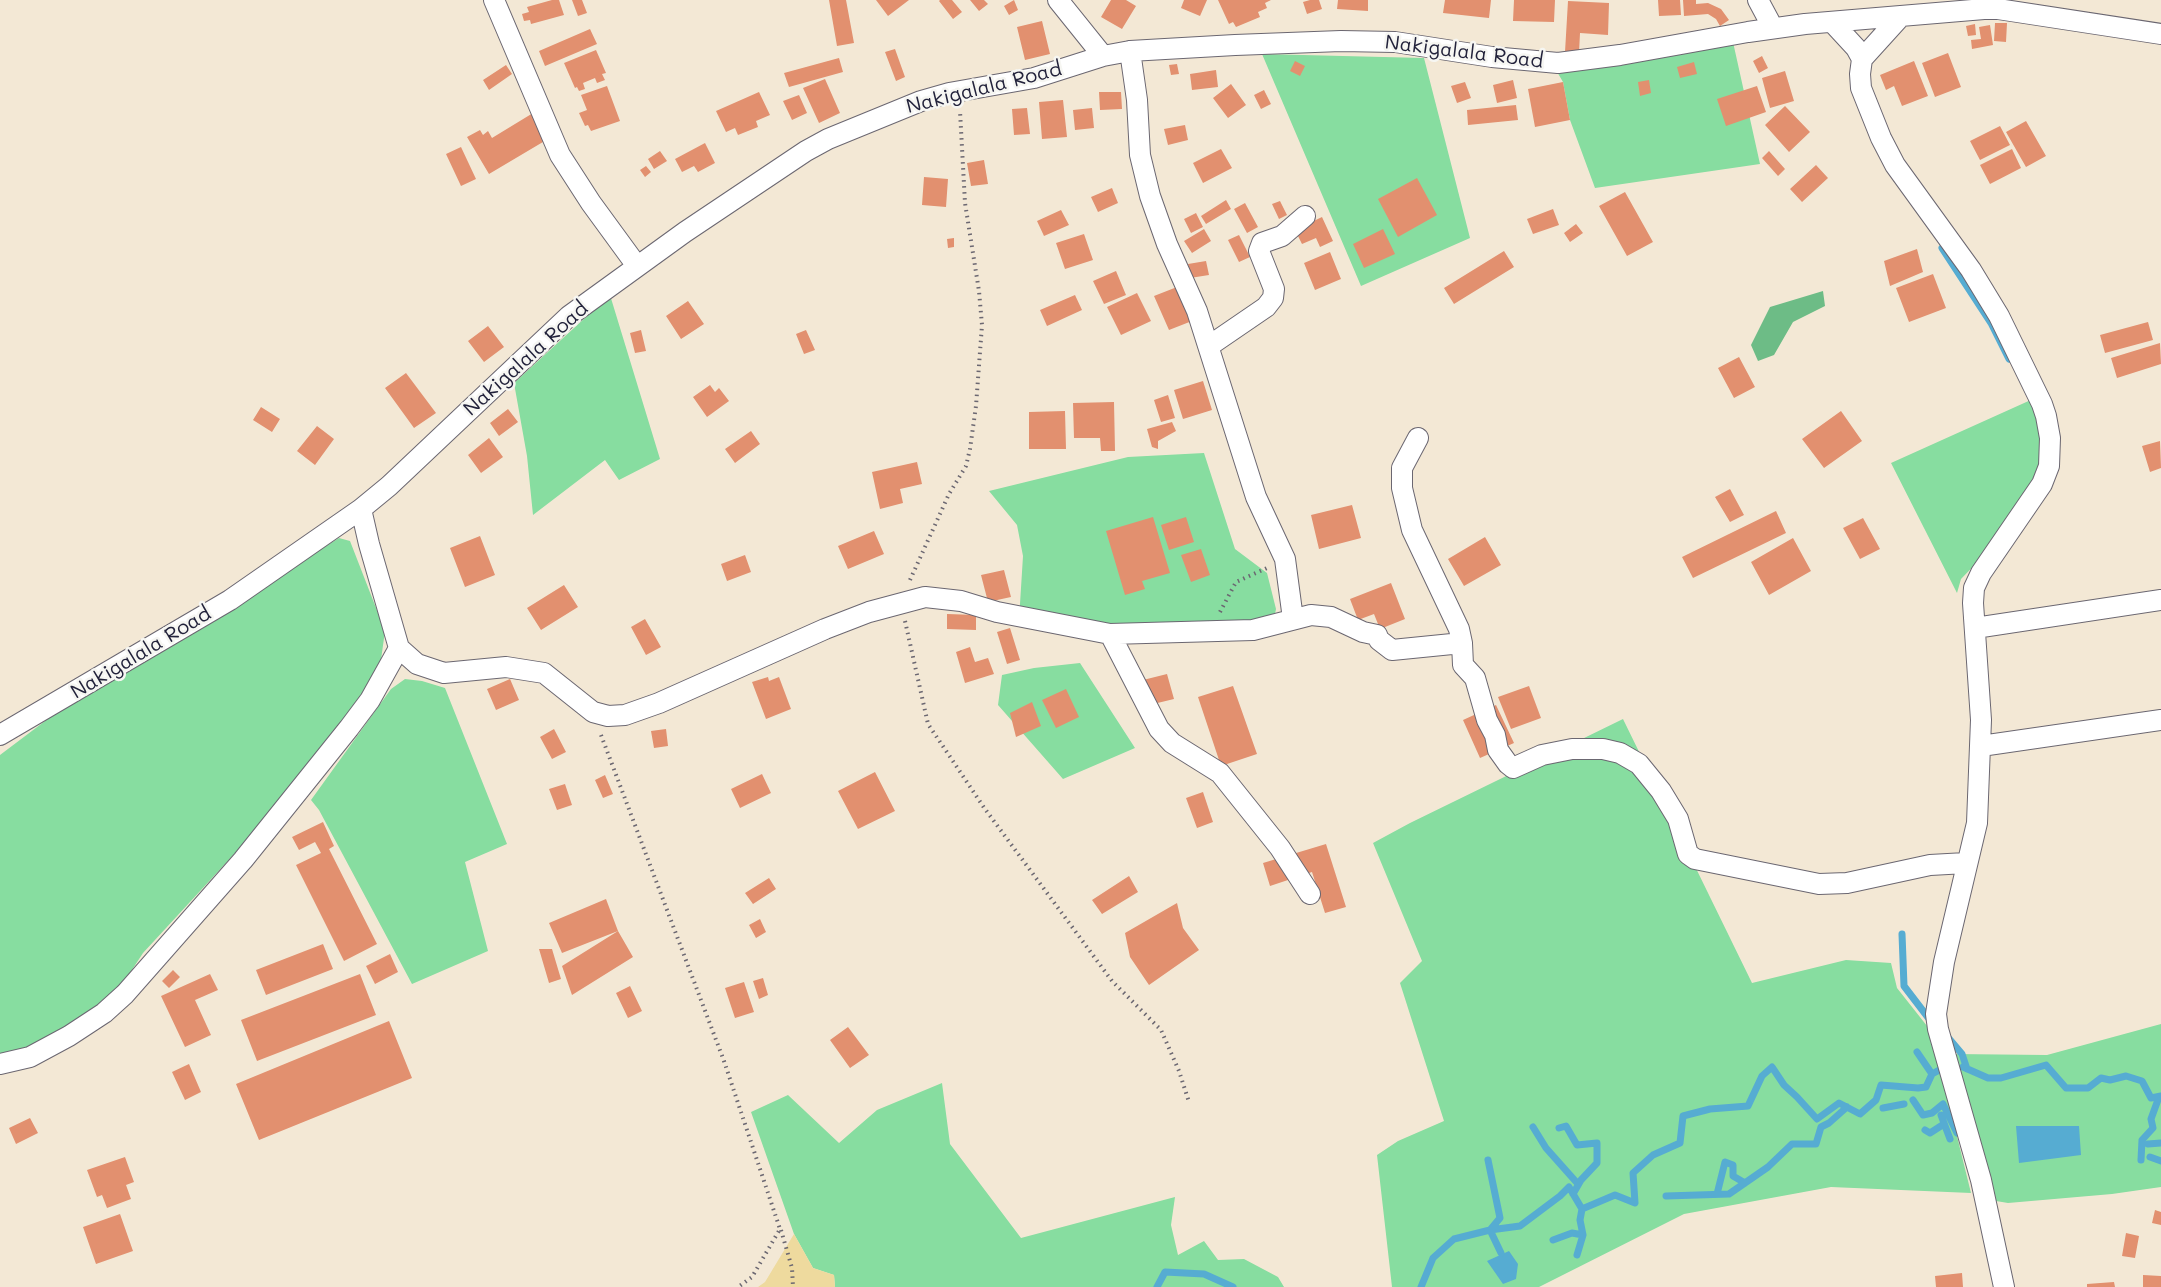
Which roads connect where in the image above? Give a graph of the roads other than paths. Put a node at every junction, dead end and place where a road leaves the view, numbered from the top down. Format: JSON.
{"nodes":[{"id":1,"x":494,"y":0,"type":"edge"},
{"id":2,"x":1058,"y":0,"type":"edge"},
{"id":3,"x":1758,"y":0,"type":"edge"},
{"id":4,"x":1996,"y":4,"type":"edge"},
{"id":5,"x":1901,"y":16,"type":"junction"},
{"id":6,"x":1832,"y":22,"type":"junction"},
{"id":7,"x":1773,"y":28,"type":"junction"},
{"id":8,"x":2161,"y":34,"type":"edge"},
{"id":9,"x":1130,"y":51,"type":"junction"},
{"id":10,"x":1103,"y":56,"type":"junction"},
{"id":11,"x":1862,"y":59,"type":"junction"},
{"id":12,"x":1305,"y":216,"type":"dead end"},
{"id":13,"x":638,"y":266,"type":"junction"},
{"id":14,"x":1209,"y":346,"type":"junction"},
{"id":15,"x":1418,"y":438,"type":"dead end"},
{"id":16,"x":362,"y":509,"type":"junction"},
{"id":17,"x":2161,"y":600,"type":"edge"},
{"id":18,"x":1293,"y":618,"type":"junction"},
{"id":19,"x":1975,"y":628,"type":"junction"},
{"id":20,"x":1110,"y":634,"type":"junction"},
{"id":21,"x":1462,"y":643,"type":"junction"},
{"id":22,"x":399,"y":648,"type":"junction"},
{"id":23,"x":2161,"y":720,"type":"edge"},
{"id":24,"x":0,"y":735,"type":"edge"},
{"id":25,"x":1981,"y":746,"type":"junction"},
{"id":26,"x":1966,"y":863,"type":"junction"},
{"id":27,"x":1310,"y":894,"type":"dead end"},
{"id":28,"x":0,"y":1064,"type":"edge"},
{"id":29,"x":2004,"y":1287,"type":"edge"}],
"edges":[{"from":1,"to":13,"type":"street"},
{"from":2,"to":10,"type":"street"},
{"from":3,"to":7,"type":"street"},
{"from":4,"to":5,"type":"street","name":"Nakigalala Road"},
{"from":4,"to":8,"type":"street","name":"Nakigalala Road"},
{"from":5,"to":6,"type":"street","name":"Nakigalala Road"},
{"from":5,"to":11,"type":"street"},
{"from":6,"to":7,"type":"street","name":"Nakigalala Road"},
{"from":6,"to":11,"type":"street"},
{"from":7,"to":9,"type":"street","name":"Nakigalala Road"},
{"from":9,"to":10,"type":"street","name":"Nakigalala Road"},
{"from":9,"to":14,"type":"street"},
{"from":10,"to":13,"type":"street","name":"Nakigalala Road"},
{"from":11,"to":19,"type":"street"},
{"from":12,"to":14,"type":"street"},
{"from":13,"to":16,"type":"street","name":"Nakigalala Road"},
{"from":14,"to":18,"type":"street"},
{"from":15,"to":21,"type":"street"},
{"from":16,"to":22,"type":"street"},
{"from":16,"to":24,"type":"street","name":"Nakigalala Road"},
{"from":17,"to":19,"type":"street"},
{"from":18,"to":20,"type":"street"},
{"from":18,"to":21,"type":"street"},
{"from":19,"to":25,"type":"street"},
{"from":20,"to":22,"type":"street"},
{"from":20,"to":27,"type":"street"},
{"from":21,"to":26,"type":"street"},
{"from":22,"to":28,"type":"street"},
{"from":23,"to":25,"type":"street"},
{"from":25,"to":26,"type":"street"},
{"from":26,"to":29,"type":"street"}]}
